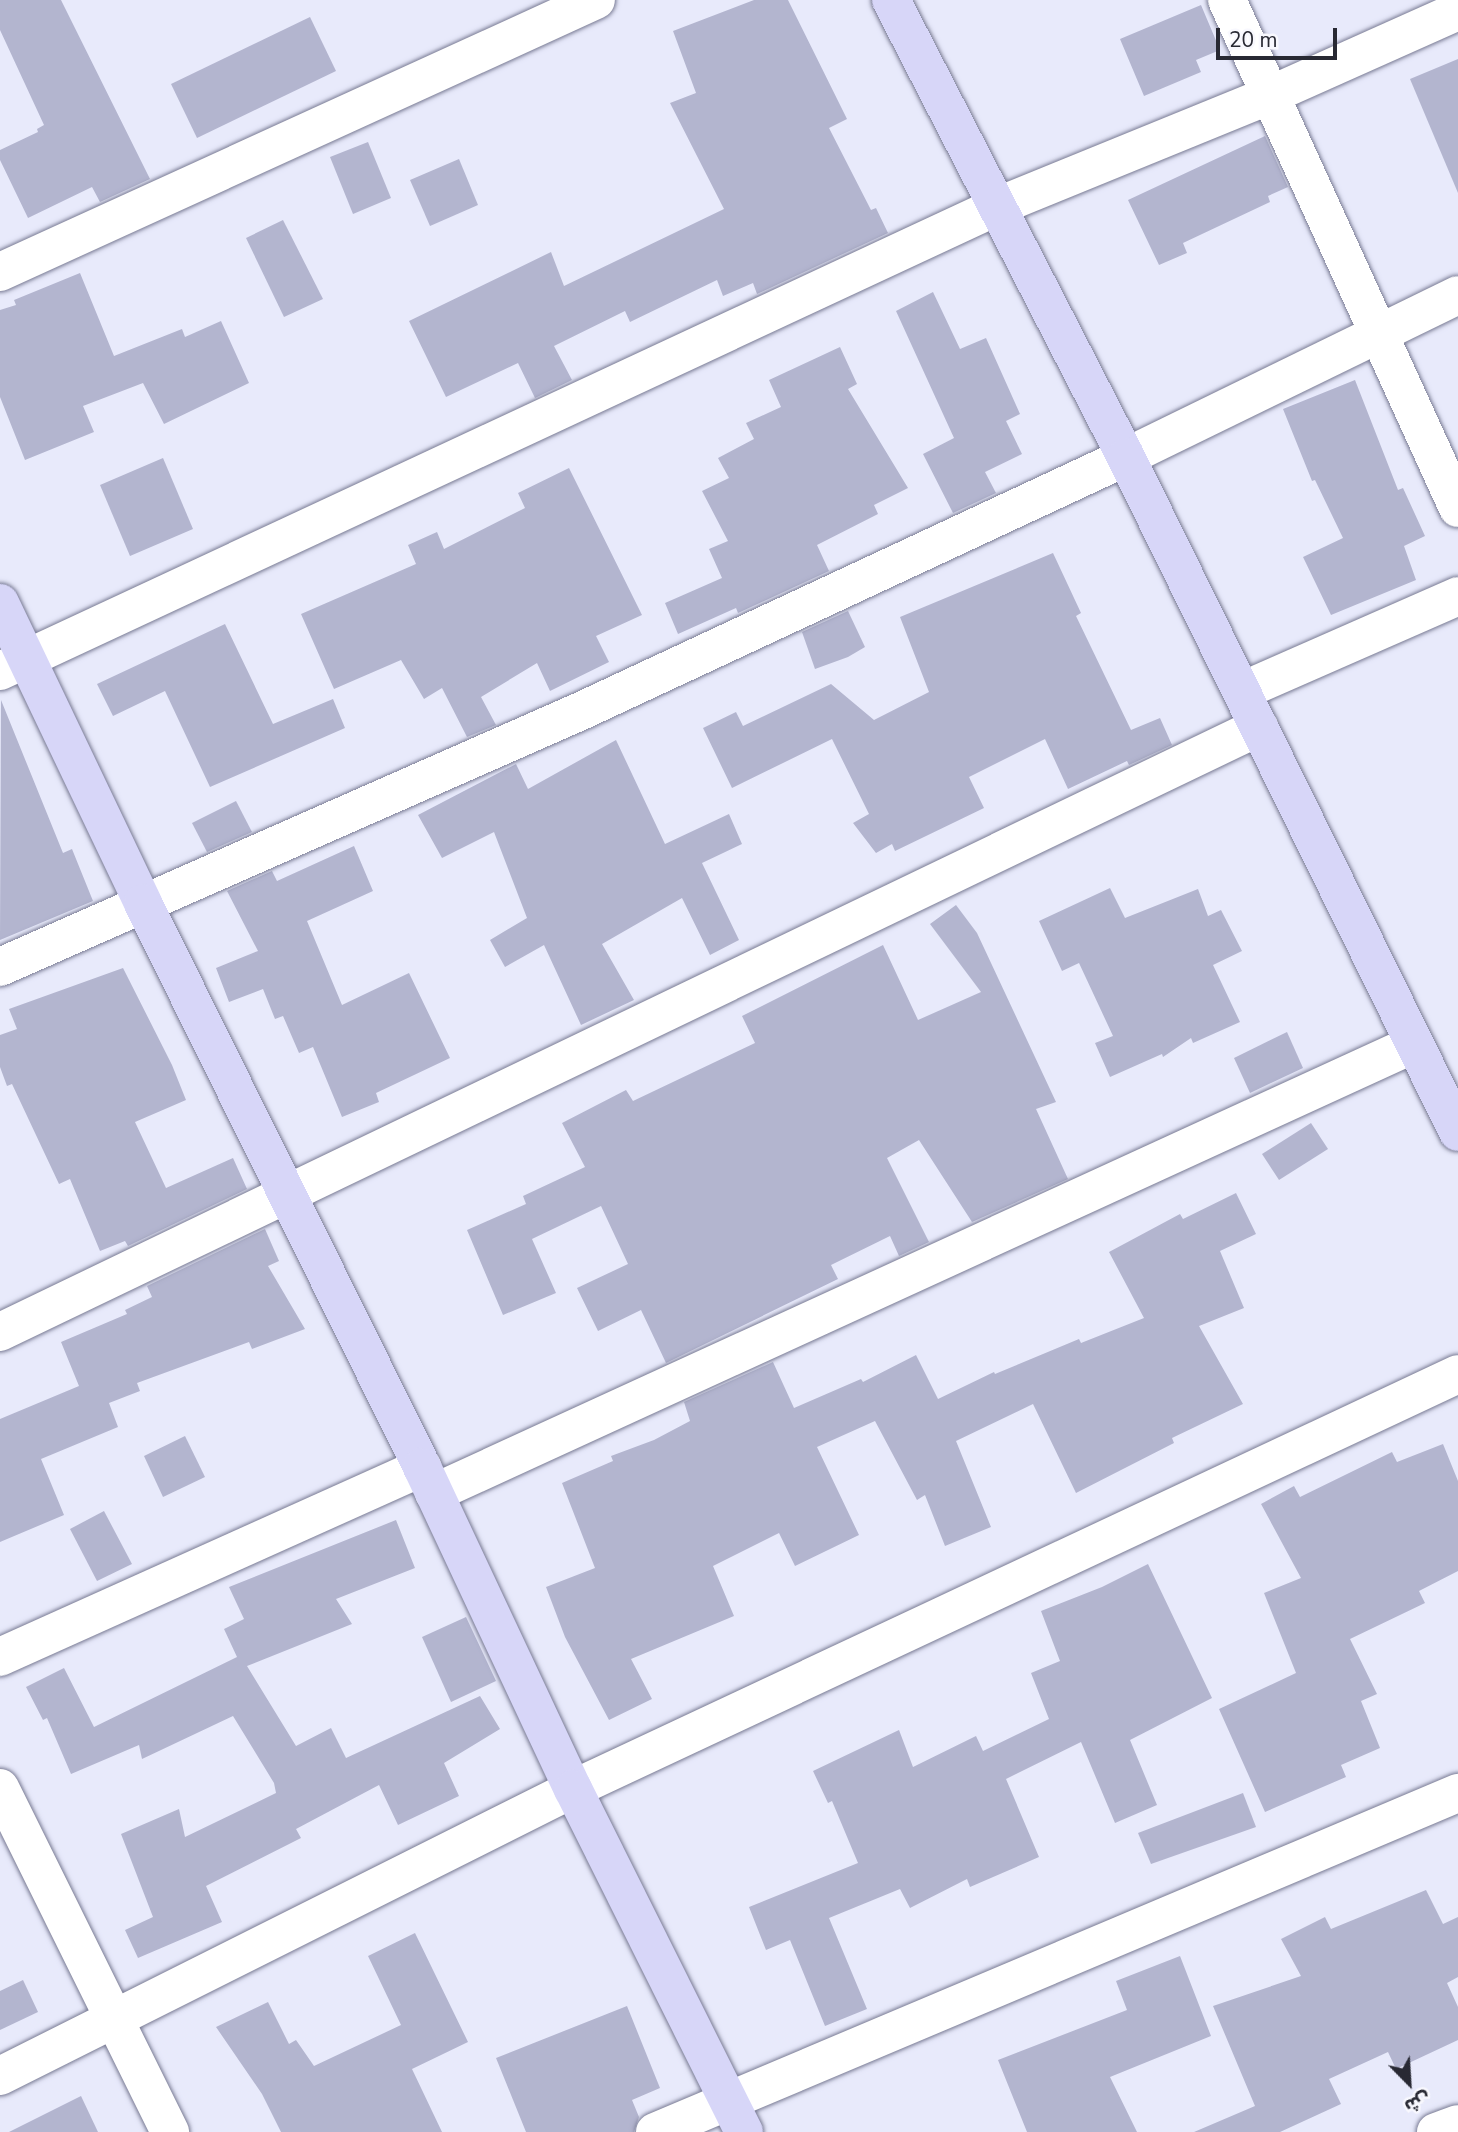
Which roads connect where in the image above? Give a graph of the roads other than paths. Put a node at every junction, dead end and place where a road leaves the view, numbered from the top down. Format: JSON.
{"nodes":[{"id":1,"x":596,"y":0,"type":"edge"},
{"id":2,"x":891,"y":0,"type":"edge"},
{"id":3,"x":1227,"y":0,"type":"edge"},
{"id":4,"x":1458,"y":11,"type":"edge"},
{"id":5,"x":1268,"y":96,"type":"junction"},
{"id":6,"x":996,"y":207,"type":"junction"},
{"id":7,"x":0,"y":272,"type":"edge"},
{"id":8,"x":1458,"y":295,"type":"edge"},
{"id":9,"x":1378,"y":332,"type":"junction"},
{"id":10,"x":1126,"y":457,"type":"junction"},
{"id":11,"x":1458,"y":508,"type":"edge"},
{"id":12,"x":1458,"y":596,"type":"edge"},
{"id":13,"x":0,"y":603,"type":"edge"},
{"id":14,"x":14,"y":664,"type":"edge"},
{"id":15,"x":1242,"y":691,"type":"junction"},
{"id":16,"x":1259,"y":727,"type":"junction"},
{"id":17,"x":143,"y":903,"type":"junction"},
{"id":18,"x":0,"y":967,"type":"edge"},
{"id":19,"x":1414,"y":1044,"type":"junction"},
{"id":20,"x":1458,"y":1132,"type":"edge"},
{"id":21,"x":288,"y":1194,"type":"junction"},
{"id":22,"x":0,"y":1332,"type":"edge"},
{"id":23,"x":1458,"y":1374,"type":"edge"},
{"id":24,"x":428,"y":1480,"type":"junction"},
{"id":25,"x":0,"y":1657,"type":"edge"},
{"id":26,"x":0,"y":1788,"type":"edge"},
{"id":27,"x":573,"y":1789,"type":"junction"},
{"id":28,"x":1458,"y":1793,"type":"edge"},
{"id":29,"x":112,"y":2018,"type":"junction"},
{"id":30,"x":0,"y":2076,"type":"edge"},
{"id":31,"x":736,"y":2117,"type":"edge"},
{"id":32,"x":1458,"y":2124,"type":"edge"},
{"id":33,"x":170,"y":2132,"type":"edge"},
{"id":34,"x":655,"y":2132,"type":"edge"},
{"id":35,"x":1436,"y":2132,"type":"edge"}],
"edges":[{"from":1,"to":7,"type":"street"},
{"from":2,"to":6,"type":"main road"},
{"from":3,"to":5,"type":"street"},
{"from":4,"to":5,"type":"street"},
{"from":5,"to":6,"type":"street"},
{"from":5,"to":9,"type":"street"},
{"from":6,"to":10,"type":"main road"},
{"from":6,"to":14,"type":"street"},
{"from":8,"to":9,"type":"street"},
{"from":9,"to":10,"type":"street"},
{"from":9,"to":11,"type":"street"},
{"from":10,"to":15,"type":"main road"},
{"from":10,"to":17,"type":"street"},
{"from":12,"to":15,"type":"street"},
{"from":13,"to":14,"type":"main road"},
{"from":14,"to":17,"type":"main road"},
{"from":15,"to":16,"type":"main road"},
{"from":16,"to":19,"type":"main road"},
{"from":16,"to":21,"type":"street"},
{"from":17,"to":18,"type":"street"},
{"from":17,"to":21,"type":"main road"},
{"from":19,"to":20,"type":"main road"},
{"from":19,"to":24,"type":"street"},
{"from":21,"to":22,"type":"street"},
{"from":21,"to":24,"type":"main road"},
{"from":23,"to":27,"type":"street"},
{"from":24,"to":25,"type":"street"},
{"from":24,"to":27,"type":"main road"},
{"from":26,"to":29,"type":"street"},
{"from":27,"to":29,"type":"street"},
{"from":27,"to":31,"type":"main road"},
{"from":28,"to":31,"type":"street"},
{"from":29,"to":30,"type":"street"},
{"from":29,"to":33,"type":"street"},
{"from":31,"to":34,"type":"street"},
{"from":32,"to":35,"type":"street"}]}
